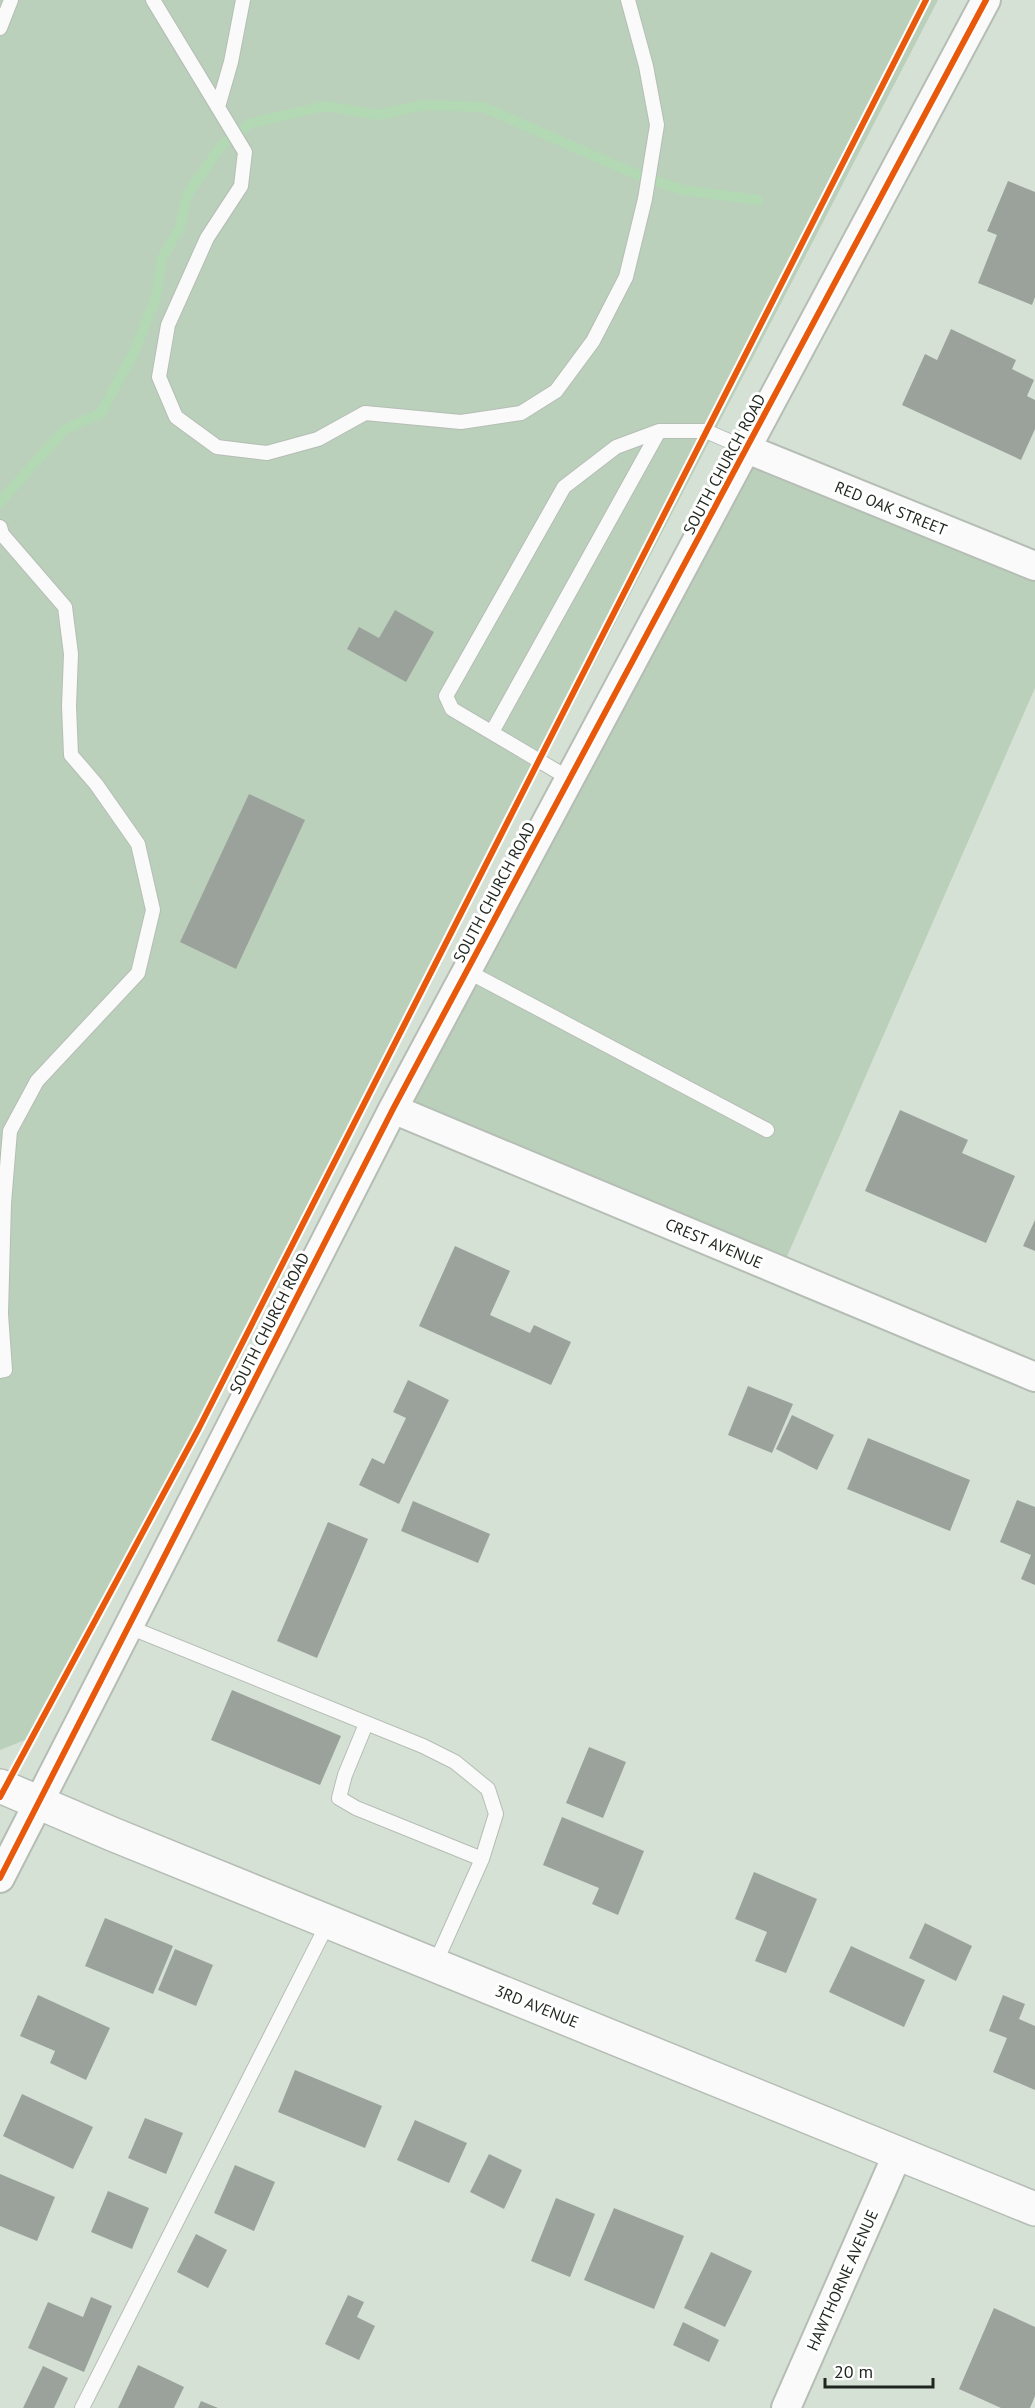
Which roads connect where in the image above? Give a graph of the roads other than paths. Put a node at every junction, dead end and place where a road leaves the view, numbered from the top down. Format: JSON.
{"nodes":[{"id":1,"x":11,"y":0,"type":"edge"},
{"id":2,"x":153,"y":0,"type":"edge"},
{"id":3,"x":243,"y":0,"type":"edge"},
{"id":4,"x":628,"y":0,"type":"edge"},
{"id":5,"x":986,"y":0,"type":"edge"},
{"id":6,"x":0,"y":28,"type":"edge"},
{"id":7,"x":220,"y":111,"type":"junction"},
{"id":8,"x":659,"y":431,"type":"junction"},
{"id":9,"x":747,"y":449,"type":"junction"},
{"id":10,"x":1,"y":531,"type":"edge"},
{"id":11,"x":1035,"y":566,"type":"edge"},
{"id":12,"x":492,"y":732,"type":"junction"},
{"id":13,"x":570,"y":779,"type":"junction"},
{"id":14,"x":467,"y":971,"type":"junction"},
{"id":15,"x":393,"y":1109,"type":"junction"},
{"id":16,"x":767,"y":1130,"type":"dead end"},
{"id":17,"x":0,"y":1371,"type":"edge"},
{"id":18,"x":1035,"y":1377,"type":"edge"},
{"id":19,"x":129,"y":1627,"type":"junction"},
{"id":20,"x":366,"y":1724,"type":"junction"},
{"id":21,"x":0,"y":1786,"type":"edge"},
{"id":22,"x":39,"y":1804,"type":"junction"},
{"id":23,"x":482,"y":1859,"type":"junction"},
{"id":24,"x":0,"y":1878,"type":"edge"},
{"id":25,"x":329,"y":1921,"type":"junction"},
{"id":26,"x":435,"y":1964,"type":"junction"},
{"id":27,"x":898,"y":2153,"type":"junction"},
{"id":28,"x":1035,"y":2209,"type":"edge"},
{"id":29,"x":82,"y":2408,"type":"edge"},
{"id":30,"x":786,"y":2408,"type":"edge"}],
"edges":[{"from":1,"to":6,"type":"lane"},
{"from":2,"to":7,"type":"lane"},
{"from":3,"to":7,"type":"lane"},
{"from":4,"to":7,"type":"lane"},
{"from":5,"to":9,"type":"street","name":"SOUTH CHURCH ROAD"},
{"from":8,"to":9,"type":"lane"},
{"from":8,"to":12,"type":"lane"},
{"from":8,"to":12,"type":"lane"},
{"from":9,"to":11,"type":"street","name":"RED OAK STREET"},
{"from":9,"to":13,"type":"street","name":"SOUTH CHURCH ROAD"},
{"from":10,"to":17,"type":"lane"},
{"from":12,"to":13,"type":"lane"},
{"from":13,"to":14,"type":"street","name":"SOUTH CHURCH ROAD"},
{"from":14,"to":15,"type":"street","name":"SOUTH CHURCH ROAD"},
{"from":14,"to":16,"type":"lane"},
{"from":15,"to":18,"type":"street","name":"CREST AVENUE"},
{"from":15,"to":19,"type":"street","name":"SOUTH CHURCH ROAD"},
{"from":19,"to":20,"type":"lane"},
{"from":19,"to":22,"type":"street","name":"SOUTH CHURCH ROAD"},
{"from":20,"to":23,"type":"lane"},
{"from":20,"to":23,"type":"lane"},
{"from":21,"to":22,"type":"street","name":"3RD AVENUE"},
{"from":22,"to":24,"type":"street","name":"SOUTH CHURCH ROAD"},
{"from":22,"to":25,"type":"street","name":"3RD AVENUE"},
{"from":23,"to":26,"type":"lane"},
{"from":25,"to":26,"type":"street","name":"3RD AVENUE"},
{"from":25,"to":29,"type":"lane"},
{"from":26,"to":27,"type":"street","name":"3RD AVENUE"},
{"from":27,"to":28,"type":"street","name":"3RD AVENUE"},
{"from":27,"to":30,"type":"street","name":"HAWTHORNE AVENUE"}]}
